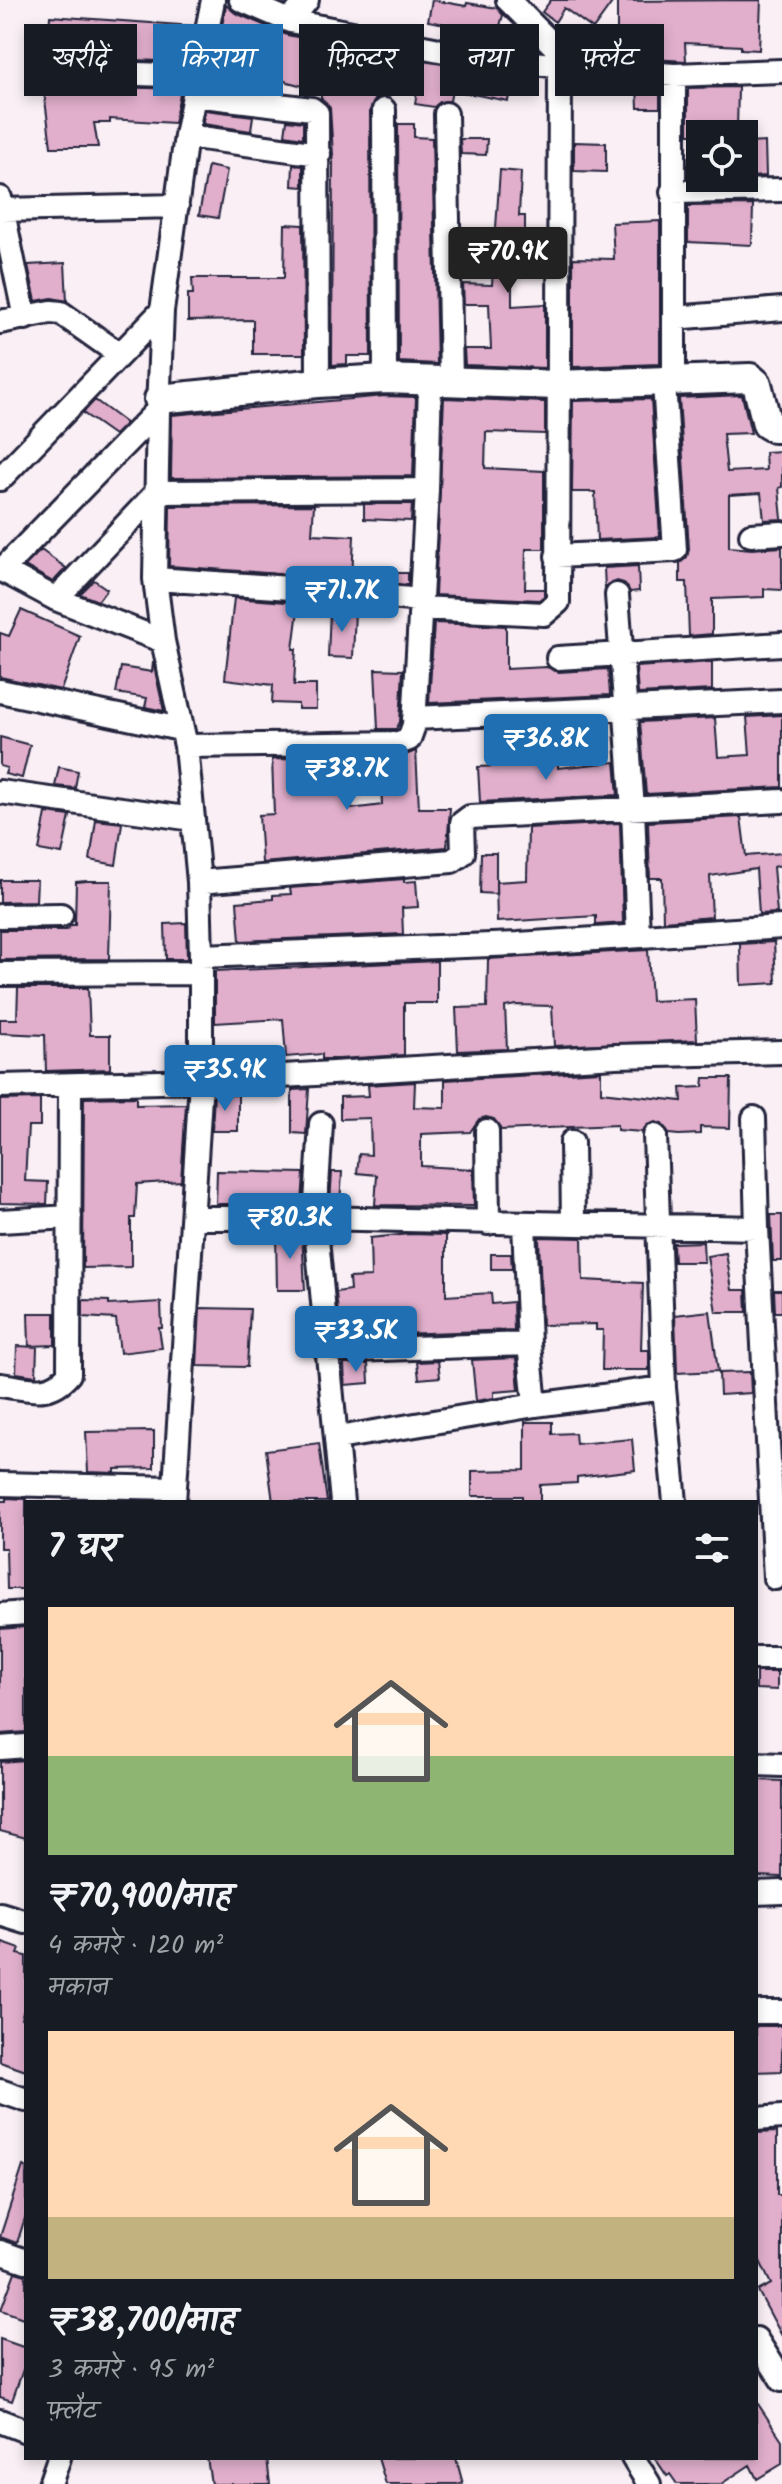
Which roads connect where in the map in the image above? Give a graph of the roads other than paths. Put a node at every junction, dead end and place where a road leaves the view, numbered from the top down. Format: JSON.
{"nodes":[{"id":1,"x":213,"y":0,"type":"edge"},
{"id":2,"x":241,"y":0,"type":"edge"},
{"id":3,"x":307,"y":0,"type":"edge"},
{"id":4,"x":508,"y":0,"type":"edge"},
{"id":5,"x":290,"y":21,"type":"junction"},
{"id":6,"x":208,"y":24,"type":"edge"},
{"id":7,"x":555,"y":52,"type":"edge"},
{"id":8,"x":555,"y":65,"type":"edge"},
{"id":9,"x":782,"y":71,"type":"edge"},
{"id":10,"x":664,"y":74,"type":"edge"},
{"id":11,"x":674,"y":75,"type":"junction"},
{"id":12,"x":194,"y":96,"type":"edge"},
{"id":13,"x":249,"y":96,"type":"edge"},
{"id":14,"x":567,"y":96,"type":"edge"},
{"id":15,"x":384,"y":110,"type":"dead end"},
{"id":16,"x":446,"y":114,"type":"dead end"},
{"id":17,"x":186,"y":136,"type":"junction"},
{"id":18,"x":319,"y":154,"type":"junction"},
{"id":19,"x":782,"y":190,"type":"edge"},
{"id":20,"x":672,"y":192,"type":"junction"},
{"id":21,"x":1,"y":204,"type":"edge"},
{"id":22,"x":177,"y":206,"type":"junction"},
{"id":23,"x":782,"y":309,"type":"edge"},
{"id":24,"x":162,"y":311,"type":"junction"},
{"id":25,"x":25,"y":318,"type":"junction"},
{"id":26,"x":674,"y":318,"type":"junction"},
{"id":27,"x":0,"y":322,"type":"edge"},
{"id":28,"x":119,"y":354,"type":"junction"},
{"id":29,"x":385,"y":379,"type":"junction"},
{"id":30,"x":440,"y":381,"type":"junction"},
{"id":31,"x":318,"y":383,"type":"junction"},
{"id":32,"x":669,"y":383,"type":"junction"},
{"id":33,"x":557,"y":385,"type":"junction"},
{"id":34,"x":158,"y":405,"type":"junction"},
{"id":35,"x":782,"y":428,"type":"edge"},
{"id":36,"x":0,"y":479,"type":"edge"},
{"id":37,"x":427,"y":490,"type":"junction"},
{"id":38,"x":157,"y":492,"type":"junction"},
{"id":39,"x":782,"y":533,"type":"edge"},
{"id":40,"x":751,"y":535,"type":"dead end"},
{"id":41,"x":557,"y":556,"type":"junction"},
{"id":42,"x":1,"y":570,"type":"edge"},
{"id":43,"x":155,"y":579,"type":"junction"},
{"id":44,"x":617,"y":595,"type":"dead end"},
{"id":45,"x":56,"y":599,"type":"junction"},
{"id":46,"x":420,"y":604,"type":"junction"},
{"id":47,"x":163,"y":641,"type":"junction"},
{"id":48,"x":782,"y":644,"type":"edge"},
{"id":49,"x":622,"y":653,"type":"junction"},
{"id":50,"x":558,"y":658,"type":"dead end"},
{"id":51,"x":0,"y":691,"type":"edge"},
{"id":52,"x":782,"y":701,"type":"edge"},
{"id":53,"x":625,"y":709,"type":"junction"},
{"id":54,"x":414,"y":718,"type":"junction"},
{"id":55,"x":183,"y":738,"type":"junction"},
{"id":56,"x":0,"y":792,"type":"edge"},
{"id":57,"x":782,"y":801,"type":"edge"},
{"id":58,"x":633,"y":809,"type":"junction"},
{"id":59,"x":193,"y":819,"type":"junction"},
{"id":60,"x":199,"y":882,"type":"junction"},
{"id":61,"x":61,"y":915,"type":"dead end"},
{"id":62,"x":0,"y":916,"type":"edge"},
{"id":63,"x":782,"y":927,"type":"edge"},
{"id":64,"x":638,"y":936,"type":"junction"},
{"id":65,"x":201,"y":965,"type":"junction"},
{"id":66,"x":0,"y":974,"type":"edge"},
{"id":67,"x":782,"y":1052,"type":"edge"},
{"id":68,"x":201,"y":1081,"type":"junction"},
{"id":69,"x":0,"y":1086,"type":"edge"},
{"id":70,"x":70,"y":1086,"type":"junction"},
{"id":71,"x":754,"y":1118,"type":"dead end"},
{"id":72,"x":321,"y":1124,"type":"dead end"},
{"id":73,"x":487,"y":1131,"type":"dead end"},
{"id":74,"x":655,"y":1136,"type":"dead end"},
{"id":75,"x":572,"y":1142,"type":"dead end"},
{"id":76,"x":70,"y":1217,"type":"junction"},
{"id":77,"x":193,"y":1218,"type":"junction"},
{"id":78,"x":315,"y":1218,"type":"junction"},
{"id":79,"x":0,"y":1221,"type":"edge"},
{"id":80,"x":488,"y":1223,"type":"junction"},
{"id":81,"x":524,"y":1223,"type":"junction"},
{"id":82,"x":573,"y":1223,"type":"junction"},
{"id":83,"x":657,"y":1224,"type":"junction"},
{"id":84,"x":757,"y":1228,"type":"junction"},
{"id":85,"x":529,"y":1344,"type":"junction"},
{"id":86,"x":326,"y":1351,"type":"junction"},
{"id":87,"x":0,"y":1385,"type":"edge"},
{"id":88,"x":664,"y":1388,"type":"junction"},
{"id":89,"x":535,"y":1405,"type":"junction"},
{"id":90,"x":338,"y":1438,"type":"junction"},
{"id":91,"x":0,"y":1484,"type":"edge"},
{"id":92,"x":174,"y":1495,"type":"edge"},
{"id":93,"x":342,"y":1500,"type":"edge"},
{"id":94,"x":675,"y":1500,"type":"edge"},
{"id":95,"x":771,"y":1579,"type":"edge"},
{"id":96,"x":24,"y":1613,"type":"edge"},
{"id":97,"x":0,"y":1615,"type":"edge"},
{"id":98,"x":758,"y":1658,"type":"edge"},
{"id":99,"x":782,"y":1658,"type":"edge"},
{"id":100,"x":24,"y":1746,"type":"edge"},
{"id":101,"x":0,"y":1748,"type":"edge"},
{"id":102,"x":758,"y":1764,"type":"edge"},
{"id":103,"x":782,"y":1765,"type":"edge"},
{"id":104,"x":782,"y":1892,"type":"edge"},
{"id":105,"x":758,"y":1893,"type":"edge"},
{"id":106,"x":0,"y":1914,"type":"edge"},
{"id":107,"x":24,"y":1921,"type":"edge"},
{"id":108,"x":758,"y":2012,"type":"edge"},
{"id":109,"x":782,"y":2012,"type":"edge"},
{"id":110,"x":0,"y":2091,"type":"edge"},
{"id":111,"x":24,"y":2099,"type":"edge"},
{"id":112,"x":782,"y":2117,"type":"edge"},
{"id":113,"x":758,"y":2119,"type":"edge"},
{"id":114,"x":0,"y":2252,"type":"edge"},
{"id":115,"x":24,"y":2260,"type":"edge"},
{"id":116,"x":758,"y":2342,"type":"edge"},
{"id":117,"x":782,"y":2380,"type":"edge"},
{"id":118,"x":0,"y":2421,"type":"edge"},
{"id":119,"x":24,"y":2430,"type":"edge"},
{"id":120,"x":58,"y":2460,"type":"edge"},
{"id":121,"x":50,"y":2484,"type":"edge"}],
"edges":[{"from":1,"to":6,"type":"street"},
{"from":2,"to":5,"type":"street"},
{"from":3,"to":5,"type":"street"},
{"from":4,"to":7,"type":"street"},
{"from":5,"to":8,"type":"street"},
{"from":9,"to":11,"type":"street"},
{"from":10,"to":11,"type":"street"},
{"from":11,"to":20,"type":"street"},
{"from":12,"to":17,"type":"street"},
{"from":13,"to":18,"type":"street"},
{"from":14,"to":33,"type":"street"},
{"from":15,"to":29,"type":"street"},
{"from":16,"to":30,"type":"street"},
{"from":17,"to":18,"type":"street"},
{"from":17,"to":22,"type":"street"},
{"from":18,"to":31,"type":"street"},
{"from":19,"to":20,"type":"street"},
{"from":20,"to":26,"type":"street"},
{"from":21,"to":22,"type":"street"},
{"from":21,"to":25,"type":"street"},
{"from":22,"to":24,"type":"street"},
{"from":23,"to":26,"type":"street"},
{"from":24,"to":28,"type":"street"},
{"from":24,"to":34,"type":"street"},
{"from":25,"to":27,"type":"street"},
{"from":25,"to":28,"type":"street"},
{"from":26,"to":32,"type":"street"},
{"from":28,"to":36,"type":"street"},
{"from":29,"to":30,"type":"street"},
{"from":29,"to":31,"type":"street"},
{"from":30,"to":33,"type":"street"},
{"from":30,"to":37,"type":"street"},
{"from":31,"to":34,"type":"street"},
{"from":32,"to":33,"type":"street"},
{"from":32,"to":35,"type":"street"},
{"from":32,"to":41,"type":"street"},
{"from":33,"to":41,"type":"street"},
{"from":34,"to":38,"type":"street"},
{"from":34,"to":42,"type":"street"},
{"from":37,"to":38,"type":"street"},
{"from":37,"to":46,"type":"street"},
{"from":38,"to":43,"type":"street"},
{"from":38,"to":45,"type":"street"},
{"from":39,"to":40,"type":"street"},
{"from":41,"to":46,"type":"street"},
{"from":42,"to":45,"type":"street"},
{"from":43,"to":46,"type":"street"},
{"from":43,"to":47,"type":"street"},
{"from":44,"to":49,"type":"street"},
{"from":45,"to":47,"type":"street"},
{"from":46,"to":54,"type":"street"},
{"from":47,"to":55,"type":"street"},
{"from":48,"to":49,"type":"street"},
{"from":49,"to":50,"type":"street"},
{"from":49,"to":53,"type":"street"},
{"from":51,"to":55,"type":"street"},
{"from":52,"to":53,"type":"street"},
{"from":53,"to":54,"type":"street"},
{"from":53,"to":58,"type":"street"},
{"from":54,"to":55,"type":"street"},
{"from":55,"to":59,"type":"street"},
{"from":56,"to":59,"type":"street"},
{"from":57,"to":58,"type":"street"},
{"from":58,"to":60,"type":"street"},
{"from":58,"to":64,"type":"street"},
{"from":59,"to":60,"type":"street"},
{"from":60,"to":65,"type":"street"},
{"from":61,"to":62,"type":"street"},
{"from":63,"to":64,"type":"street"},
{"from":64,"to":65,"type":"street"},
{"from":65,"to":66,"type":"street"},
{"from":65,"to":68,"type":"street"},
{"from":67,"to":68,"type":"street"},
{"from":68,"to":70,"type":"street"},
{"from":68,"to":77,"type":"street"},
{"from":69,"to":70,"type":"street"},
{"from":70,"to":76,"type":"street"},
{"from":71,"to":84,"type":"street"},
{"from":72,"to":78,"type":"street"},
{"from":73,"to":80,"type":"street"},
{"from":74,"to":83,"type":"street"},
{"from":75,"to":82,"type":"street"},
{"from":76,"to":79,"type":"street"},
{"from":76,"to":87,"type":"street"},
{"from":77,"to":78,"type":"street"},
{"from":77,"to":92,"type":"street"},
{"from":78,"to":80,"type":"street"},
{"from":78,"to":86,"type":"street"},
{"from":80,"to":81,"type":"street"},
{"from":81,"to":82,"type":"street"},
{"from":81,"to":85,"type":"street"},
{"from":82,"to":83,"type":"street"},
{"from":83,"to":84,"type":"street"},
{"from":83,"to":88,"type":"street"},
{"from":84,"to":95,"type":"street"},
{"from":85,"to":86,"type":"street"},
{"from":85,"to":89,"type":"street"},
{"from":86,"to":90,"type":"street"},
{"from":88,"to":89,"type":"street"},
{"from":88,"to":94,"type":"street"},
{"from":89,"to":90,"type":"street"},
{"from":90,"to":93,"type":"street"},
{"from":91,"to":92,"type":"street"},
{"from":96,"to":97,"type":"street"},
{"from":98,"to":99,"type":"street"},
{"from":100,"to":101,"type":"street"},
{"from":102,"to":103,"type":"street"},
{"from":104,"to":105,"type":"street"},
{"from":106,"to":107,"type":"street"},
{"from":108,"to":109,"type":"street"},
{"from":110,"to":111,"type":"street"},
{"from":112,"to":113,"type":"street"},
{"from":114,"to":115,"type":"street"},
{"from":116,"to":117,"type":"street"},
{"from":118,"to":119,"type":"street"},
{"from":120,"to":121,"type":"street"}]}
